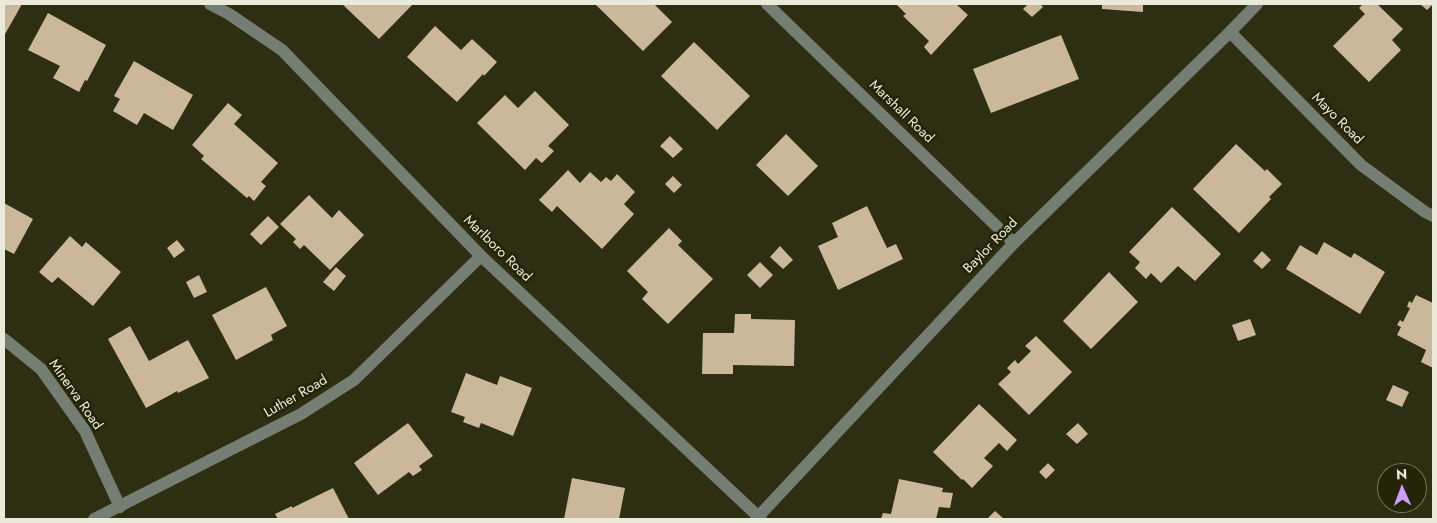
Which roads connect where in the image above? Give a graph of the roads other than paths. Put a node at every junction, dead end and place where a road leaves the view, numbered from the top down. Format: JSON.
{"nodes":[{"id":1,"x":210,"y":4,"type":"edge"},
{"id":2,"x":767,"y":4,"type":"edge"},
{"id":3,"x":1257,"y":4,"type":"edge"},
{"id":4,"x":1230,"y":32,"type":"junction"},
{"id":5,"x":1433,"y":216,"type":"edge"},
{"id":6,"x":1014,"y":243,"type":"junction"},
{"id":7,"x":481,"y":256,"type":"junction"},
{"id":8,"x":4,"y":338,"type":"edge"},
{"id":9,"x":120,"y":506,"type":"junction"},
{"id":10,"x":759,"y":518,"type":"edge"},
{"id":11,"x":94,"y":519,"type":"edge"}],
"edges":[{"from":1,"to":7,"type":"street","name":"Marlboro Road"},
{"from":2,"to":6,"type":"street","name":"Marshall Road"},
{"from":3,"to":4,"type":"street","name":"Baylor Road"},
{"from":4,"to":5,"type":"street","name":"Mayo Road"},
{"from":4,"to":6,"type":"street","name":"Baylor Road"},
{"from":6,"to":10,"type":"street","name":"Baylor Road"},
{"from":7,"to":9,"type":"street","name":"Luther Road"},
{"from":7,"to":10,"type":"street","name":"Marlboro Road"},
{"from":8,"to":9,"type":"street","name":"Minerva Road"},
{"from":9,"to":11,"type":"street","name":"Luther Road"}]}
